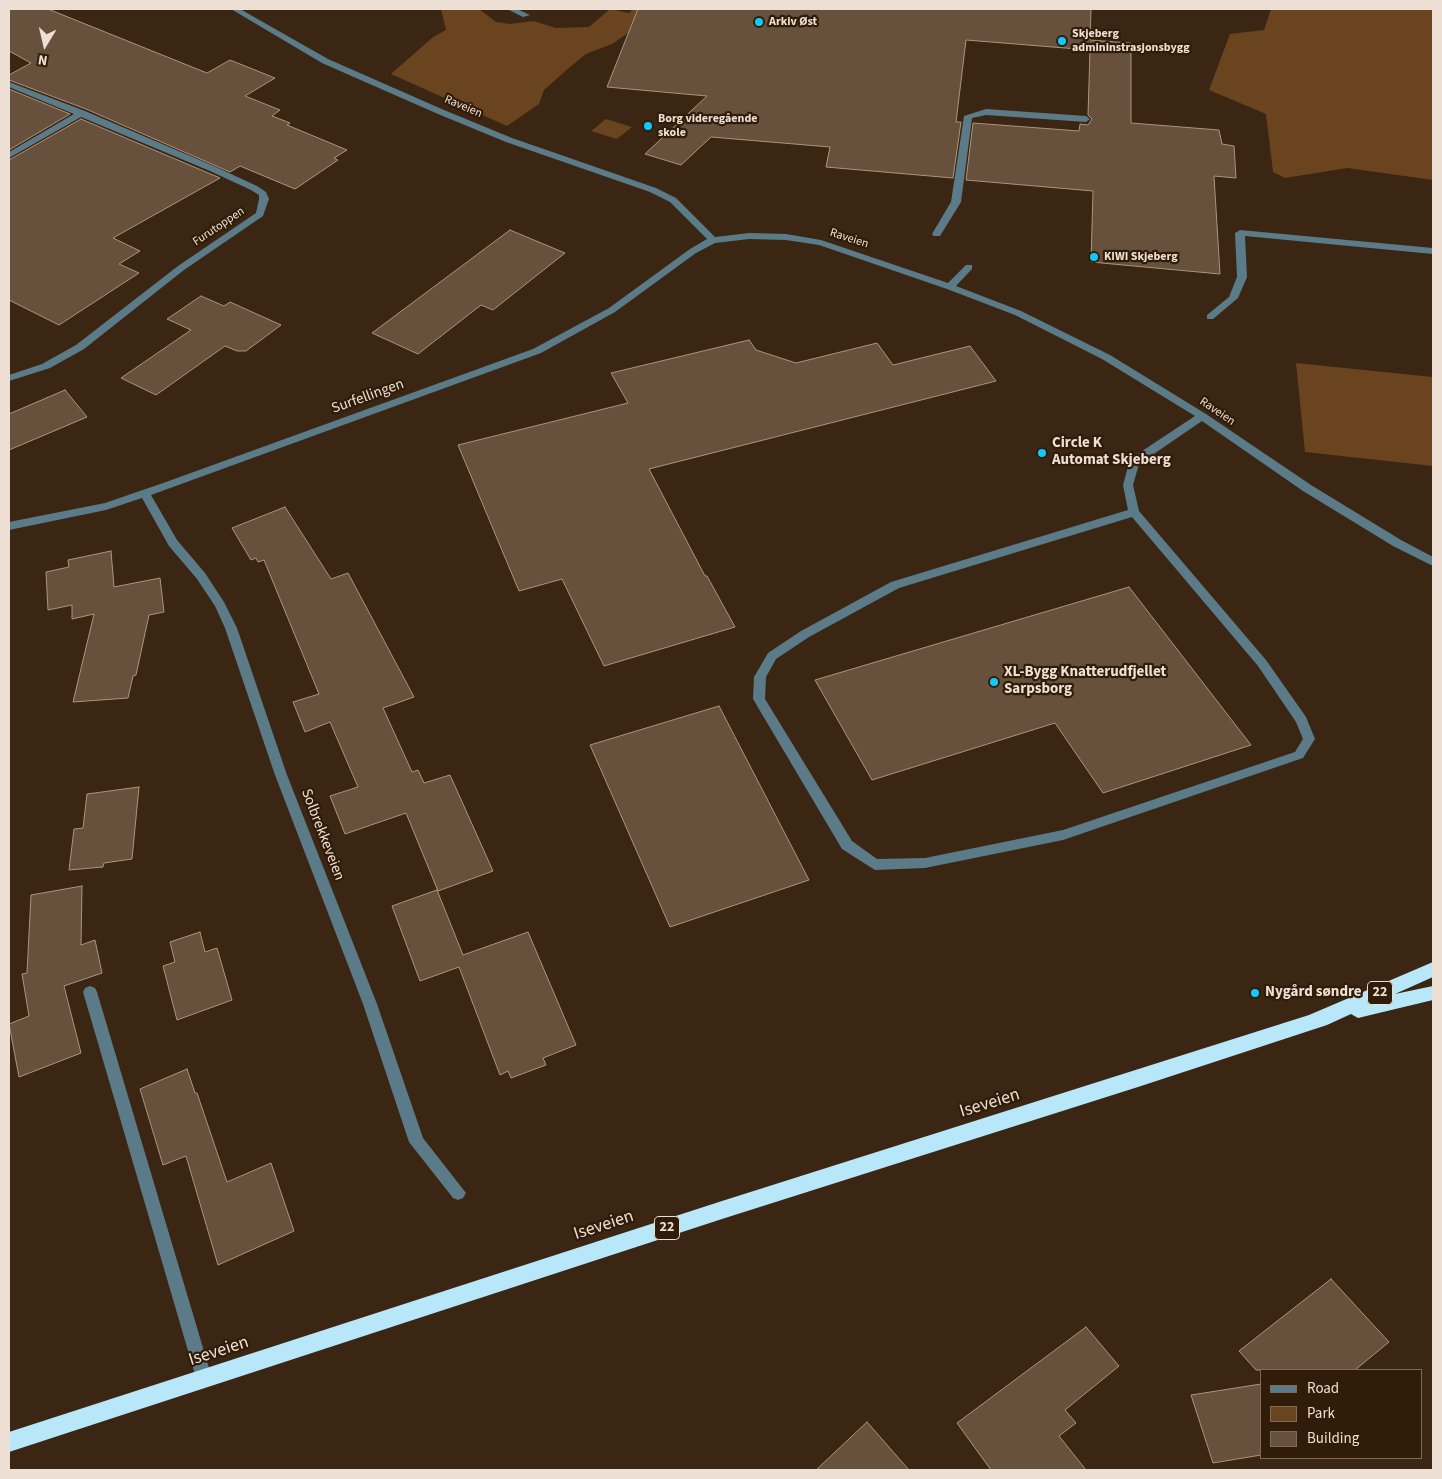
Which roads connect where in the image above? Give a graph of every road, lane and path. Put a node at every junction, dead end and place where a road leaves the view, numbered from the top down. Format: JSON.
{"nodes":[{"id":1,"x":235,"y":9,"type":"edge"},
{"id":2,"x":511,"y":9,"type":"edge"},
{"id":3,"x":526,"y":15,"type":"dead end"},
{"id":4,"x":9,"y":84,"type":"edge"},
{"id":5,"x":82,"y":113,"type":"junction"},
{"id":6,"x":1086,"y":119,"type":"dead end"},
{"id":7,"x":9,"y":155,"type":"edge"},
{"id":8,"x":937,"y":234,"type":"dead end"},
{"id":9,"x":713,"y":240,"type":"junction"},
{"id":10,"x":1433,"y":250,"type":"edge"},
{"id":11,"x":969,"y":266,"type":"dead end"},
{"id":12,"x":950,"y":287,"type":"junction"},
{"id":13,"x":1210,"y":317,"type":"dead end"},
{"id":14,"x":9,"y":378,"type":"edge"},
{"id":15,"x":1202,"y":416,"type":"junction"},
{"id":16,"x":144,"y":493,"type":"junction"},
{"id":17,"x":1134,"y":512,"type":"junction"},
{"id":18,"x":9,"y":526,"type":"edge"},
{"id":19,"x":1433,"y":562,"type":"edge"},
{"id":20,"x":1433,"y":969,"type":"edge"},
{"id":21,"x":90,"y":992,"type":"dead end"},
{"id":22,"x":1433,"y":993,"type":"edge"},
{"id":23,"x":1327,"y":1017,"type":"junction"},
{"id":24,"x":458,"y":1194,"type":"dead end"},
{"id":25,"x":204,"y":1378,"type":"junction"},
{"id":26,"x":9,"y":1442,"type":"edge"}],
"edges":[{"from":1,"to":9,"type":"street","name":"Raveien"},
{"from":2,"to":3,"type":"street"},
{"from":4,"to":5,"type":"street","name":"Furutoppen"},
{"from":5,"to":7,"type":"street"},
{"from":5,"to":14,"type":"street","name":"Furutoppen"},
{"from":6,"to":8,"type":"street"},
{"from":9,"to":12,"type":"street","name":"Raveien"},
{"from":9,"to":16,"type":"street","name":"Surfellingen"},
{"from":10,"to":13,"type":"street"},
{"from":11,"to":12,"type":"street"},
{"from":12,"to":15,"type":"street","name":"Raveien"},
{"from":15,"to":17,"type":"street"},
{"from":15,"to":19,"type":"street","name":"Raveien"},
{"from":16,"to":18,"type":"street","name":"Surfellingen"},
{"from":16,"to":24,"type":"street","name":"Solbrekkeveien"},
{"from":17,"to":17,"type":"street"},
{"from":20,"to":23,"type":"highway","name":"Iseveien","number":"22"},
{"from":21,"to":25,"type":"street"},
{"from":22,"to":23,"type":"highway","name":"Iseveien","number":"22"},
{"from":23,"to":25,"type":"highway","name":"Iseveien","number":"22"},
{"from":25,"to":26,"type":"highway","name":"Iseveien","number":"22"}]}
